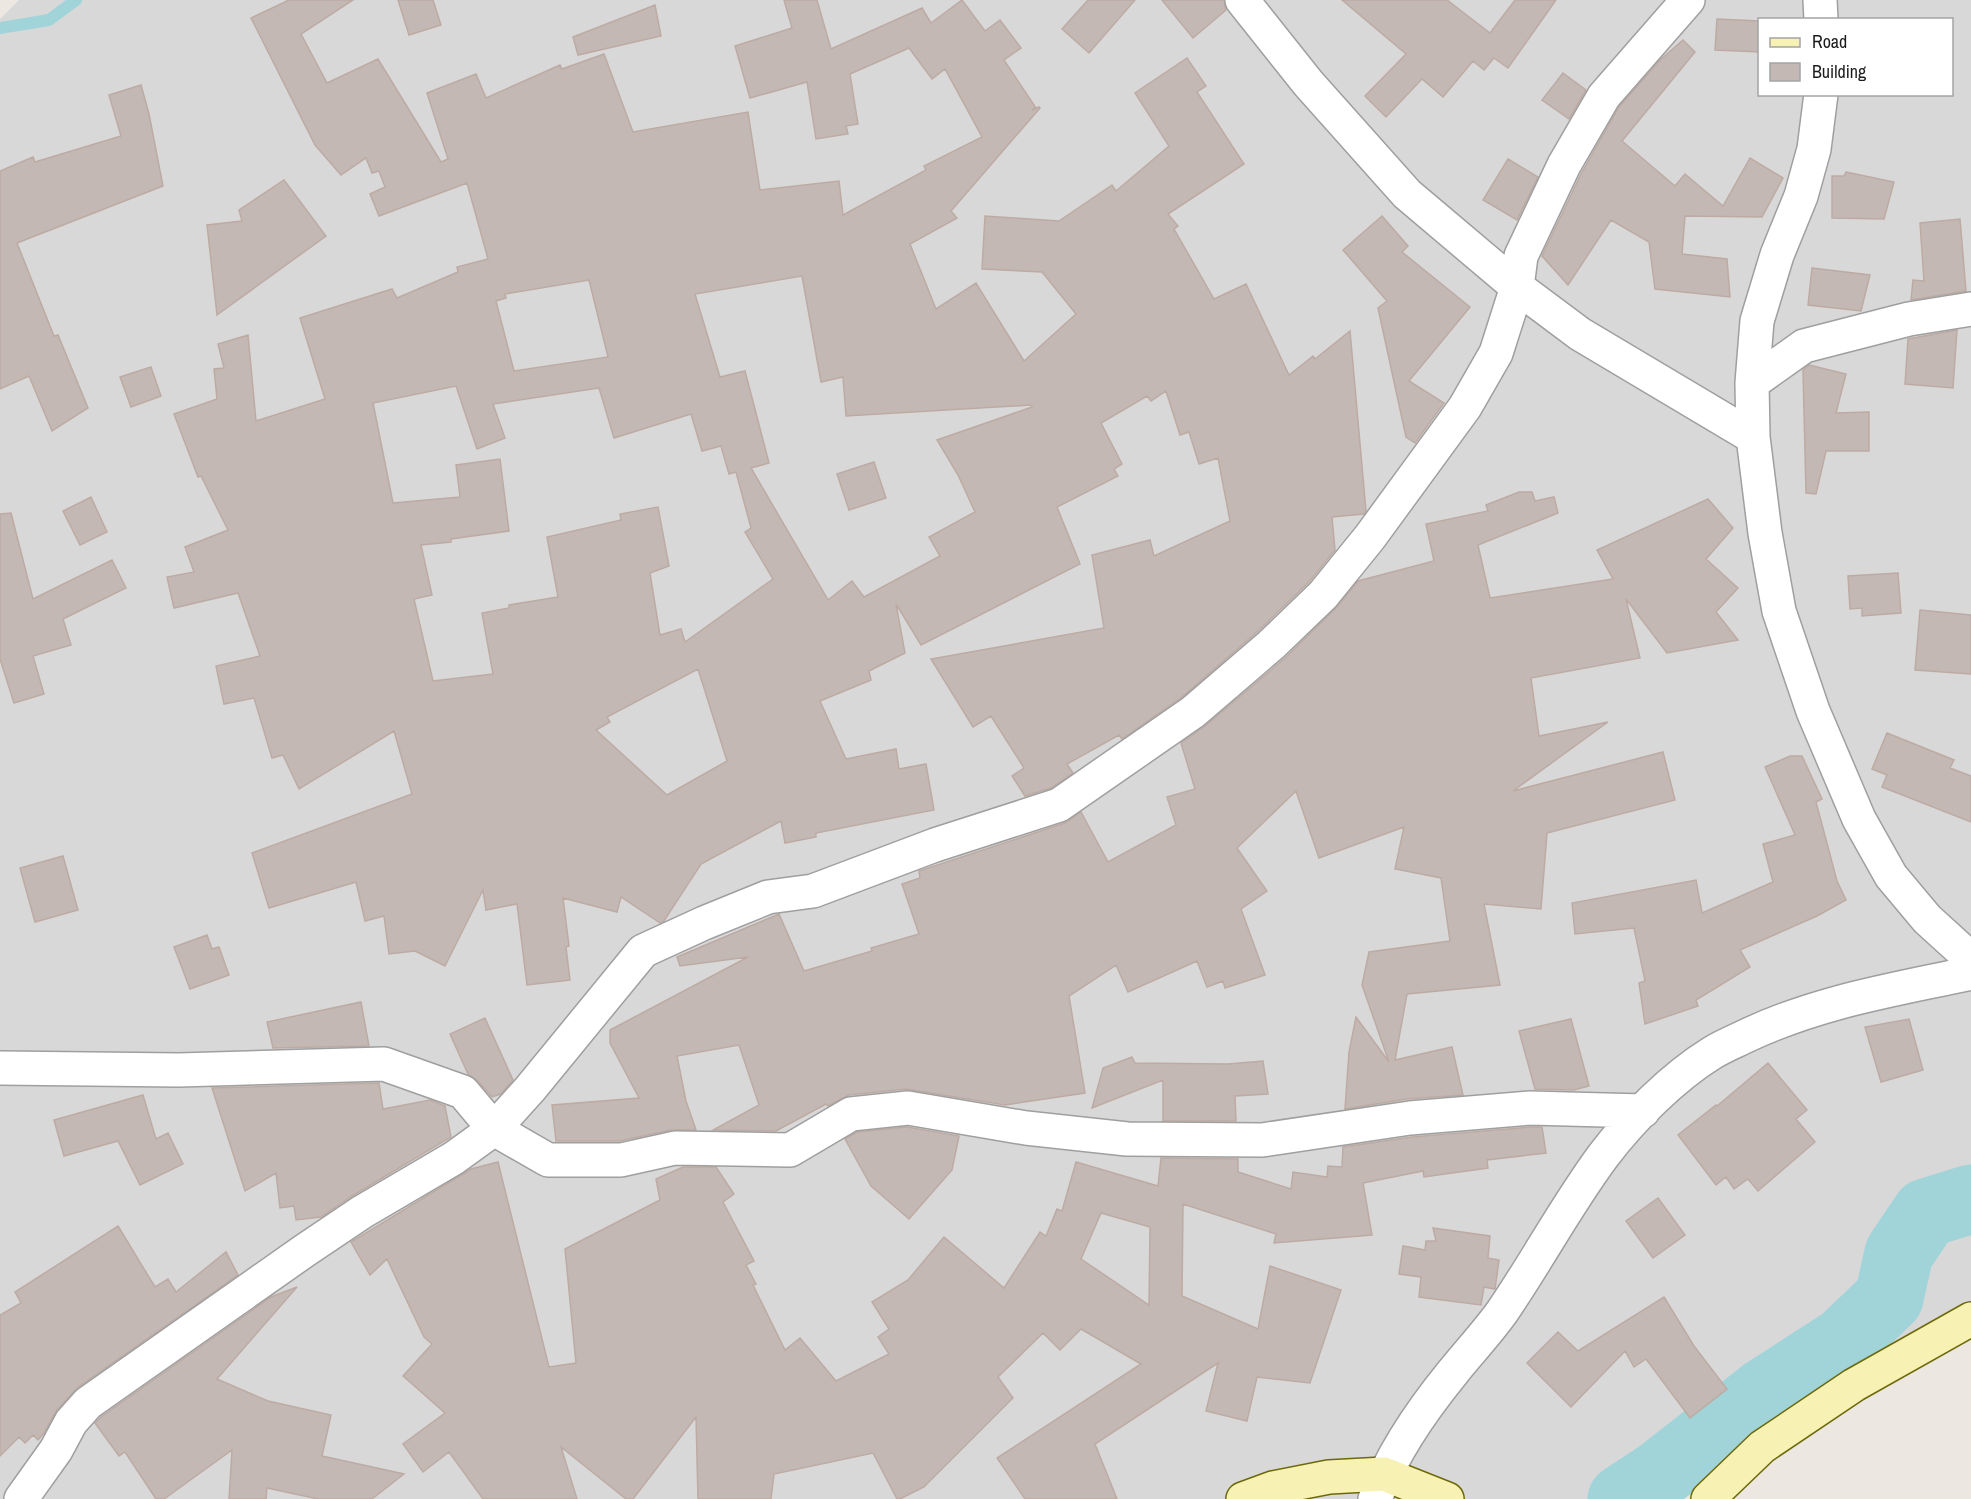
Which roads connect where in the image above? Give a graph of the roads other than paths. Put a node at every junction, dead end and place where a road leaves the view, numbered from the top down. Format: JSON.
{"nodes":[{"id":1,"x":1242,"y":0,"type":"edge"},
{"id":2,"x":1688,"y":0,"type":"edge"},
{"id":3,"x":1820,"y":0,"type":"edge"},
{"id":4,"x":1821,"y":18,"type":"edge"},
{"id":5,"x":1821,"y":96,"type":"edge"},
{"id":6,"x":1517,"y":287,"type":"junction"},
{"id":7,"x":1971,"y":309,"type":"edge"},
{"id":8,"x":1752,"y":383,"type":"junction"},
{"id":9,"x":1753,"y":437,"type":"junction"},
{"id":10,"x":1971,"y":960,"type":"edge"},
{"id":11,"x":1971,"y":973,"type":"edge"},
{"id":12,"x":0,"y":1068,"type":"edge"},
{"id":13,"x":1643,"y":1111,"type":"junction"},
{"id":14,"x":494,"y":1129,"type":"junction"},
{"id":15,"x":1971,"y":1319,"type":"edge"},
{"id":16,"x":1379,"y":1486,"type":"edge"},
{"id":17,"x":21,"y":1499,"type":"edge"},
{"id":18,"x":1243,"y":1499,"type":"edge"},
{"id":19,"x":1447,"y":1499,"type":"edge"},
{"id":20,"x":1708,"y":1499,"type":"edge"}],
"edges":[{"from":1,"to":6,"type":"street"},
{"from":2,"to":6,"type":"street"},
{"from":3,"to":4,"type":"street"},
{"from":5,"to":8,"type":"street"},
{"from":6,"to":9,"type":"street"},
{"from":6,"to":14,"type":"street"},
{"from":7,"to":8,"type":"street"},
{"from":8,"to":9,"type":"street"},
{"from":9,"to":10,"type":"street"},
{"from":11,"to":13,"type":"street"},
{"from":12,"to":14,"type":"street"},
{"from":13,"to":14,"type":"street"},
{"from":13,"to":16,"type":"street"},
{"from":14,"to":17,"type":"street"},
{"from":15,"to":20,"type":"street"},
{"from":16,"to":18,"type":"street"},
{"from":16,"to":19,"type":"street"}]}
